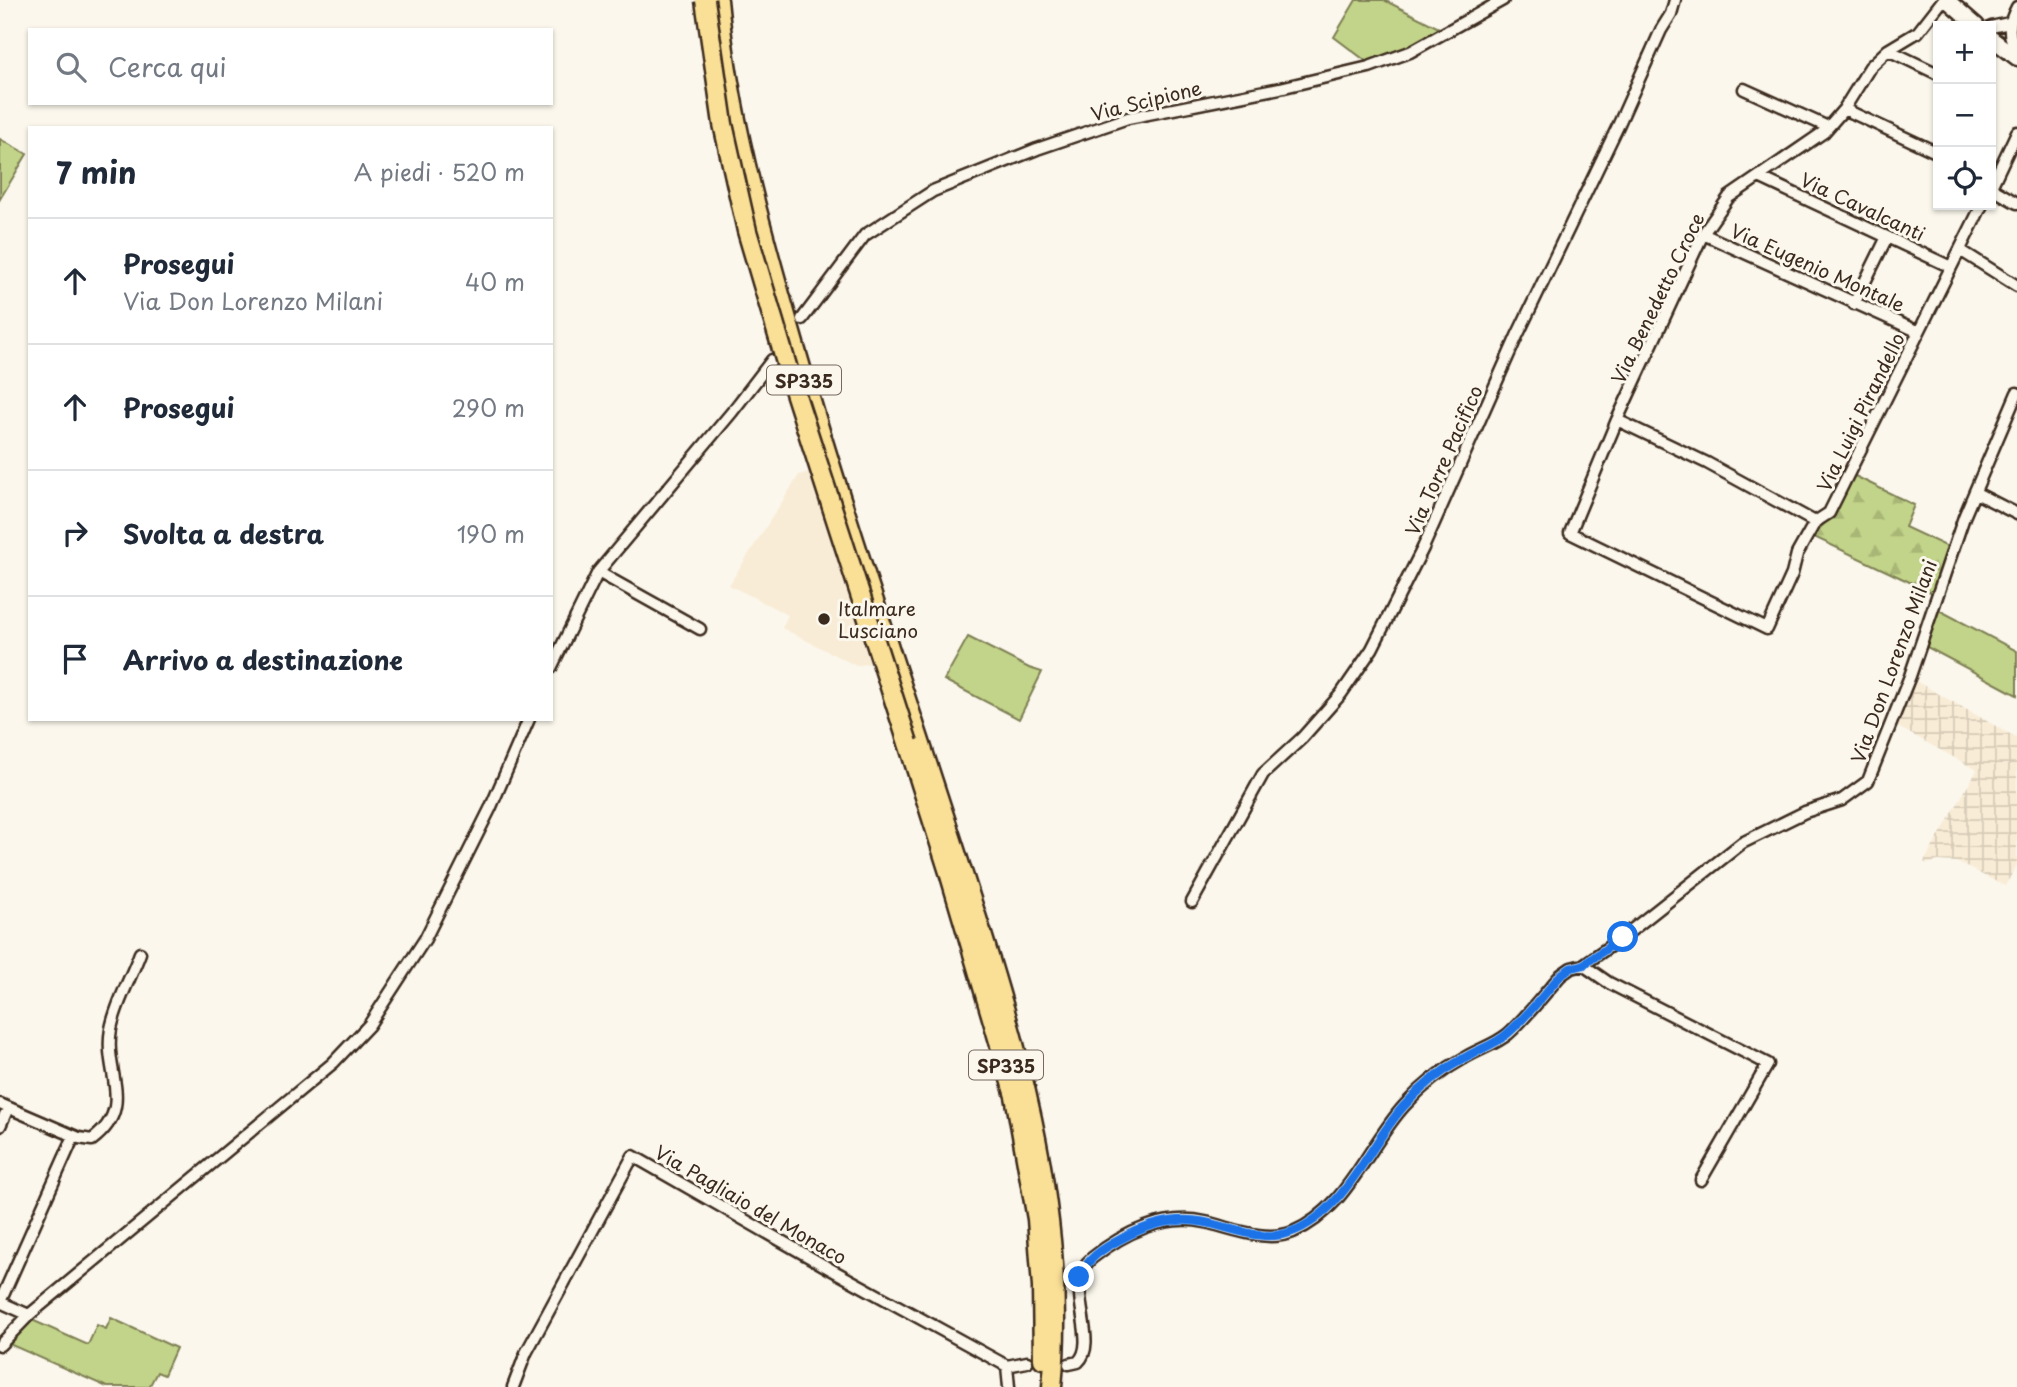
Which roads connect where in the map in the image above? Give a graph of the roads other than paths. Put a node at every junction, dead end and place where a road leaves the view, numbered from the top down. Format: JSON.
{"nodes":[{"id":1,"x":705,"y":0,"type":"edge"},
{"id":2,"x":718,"y":0,"type":"edge"},
{"id":3,"x":1503,"y":0,"type":"edge"},
{"id":4,"x":1675,"y":0,"type":"edge"},
{"id":5,"x":1948,"y":2,"type":"edge"},
{"id":6,"x":2017,"y":7,"type":"edge"},
{"id":7,"x":1971,"y":21,"type":"edge"},
{"id":8,"x":1982,"y":21,"type":"edge"},
{"id":9,"x":2009,"y":23,"type":"junction"},
{"id":10,"x":1996,"y":26,"type":"edge"},
{"id":11,"x":1996,"y":42,"type":"edge"},
{"id":12,"x":1888,"y":50,"type":"junction"},
{"id":13,"x":2017,"y":50,"type":"edge"},
{"id":14,"x":2017,"y":58,"type":"edge"},
{"id":15,"x":1933,"y":72,"type":"edge"},
{"id":16,"x":1744,"y":89,"type":"dead end"},
{"id":17,"x":1844,"y":109,"type":"junction"},
{"id":18,"x":1828,"y":127,"type":"junction"},
{"id":19,"x":2017,"y":132,"type":"edge"},
{"id":20,"x":1933,"y":151,"type":"edge"},
{"id":21,"x":1996,"y":173,"type":"edge"},
{"id":22,"x":1759,"y":177,"type":"junction"},
{"id":23,"x":1996,"y":187,"type":"edge"},
{"id":24,"x":2017,"y":203,"type":"edge"},
{"id":25,"x":1980,"y":210,"type":"edge"},
{"id":26,"x":1703,"y":234,"type":"junction"},
{"id":27,"x":1887,"y":237,"type":"junction"},
{"id":28,"x":1960,"y":250,"type":"junction"},
{"id":29,"x":1951,"y":267,"type":"junction"},
{"id":30,"x":2017,"y":286,"type":"edge"},
{"id":31,"x":1854,"y":304,"type":"junction"},
{"id":32,"x":802,"y":319,"type":"dead end"},
{"id":33,"x":1919,"y":332,"type":"junction"},
{"id":34,"x":772,"y":359,"type":"dead end"},
{"id":35,"x":2017,"y":393,"type":"edge"},
{"id":36,"x":1617,"y":420,"type":"junction"},
{"id":37,"x":1976,"y":493,"type":"junction"},
{"id":38,"x":2017,"y":514,"type":"edge"},
{"id":39,"x":1815,"y":522,"type":"junction"},
{"id":40,"x":598,"y":572,"type":"junction"},
{"id":41,"x":700,"y":629,"type":"dead end"},
{"id":42,"x":1767,"y":629,"type":"joint"},
{"id":43,"x":553,"y":664,"type":"edge"},
{"id":44,"x":528,"y":721,"type":"edge"},
{"id":45,"x":921,"y":756,"type":"junction"},
{"id":46,"x":1192,"y":902,"type":"dead end"},
{"id":47,"x":140,"y":953,"type":"dead end"},
{"id":48,"x":1583,"y":965,"type":"junction"},
{"id":49,"x":4,"y":1106,"type":"edge"},
{"id":50,"x":0,"y":1126,"type":"edge"},
{"id":51,"x":74,"y":1136,"type":"junction"},
{"id":52,"x":1701,"y":1180,"type":"dead end"},
{"id":53,"x":0,"y":1302,"type":"edge"},
{"id":54,"x":29,"y":1315,"type":"junction"},
{"id":55,"x":0,"y":1345,"type":"edge"},
{"id":56,"x":1027,"y":1362,"type":"dead end"},
{"id":57,"x":1069,"y":1364,"type":"dead end"},
{"id":58,"x":1007,"y":1366,"type":"junction"},
{"id":59,"x":513,"y":1387,"type":"edge"},
{"id":60,"x":1009,"y":1387,"type":"edge"},
{"id":61,"x":1040,"y":1387,"type":"edge"},
{"id":62,"x":1052,"y":1387,"type":"edge"}],
"edges":[{"from":1,"to":45,"type":"highway","number":"SP335","bridge":true},
{"from":2,"to":45,"type":"highway","number":"SP335"},
{"from":3,"to":32,"type":"street","name":"Via Scipione"},
{"from":4,"to":46,"type":"street","name":"Via Torre Pacifico"},
{"from":5,"to":7,"type":"main road"},
{"from":5,"to":8,"type":"street"},
{"from":5,"to":12,"type":"street","name":"Via Benedetto Croce"},
{"from":6,"to":9,"type":"street"},
{"from":9,"to":10,"type":"street"},
{"from":9,"to":13,"type":"street"},
{"from":11,"to":14,"type":"main road"},
{"from":12,"to":15,"type":"street"},
{"from":12,"to":17,"type":"street","name":"Via Benedetto Croce"},
{"from":16,"to":18,"type":"street"},
{"from":17,"to":18,"type":"street","name":"Via Benedetto Croce"},
{"from":17,"to":20,"type":"street"},
{"from":18,"to":22,"type":"street","name":"Via Benedetto Croce"},
{"from":19,"to":21,"type":"street"},
{"from":22,"to":26,"type":"street","name":"Via Benedetto Croce"},
{"from":22,"to":27,"type":"street","name":"Via Cavalcanti"},
{"from":23,"to":24,"type":"street"},
{"from":25,"to":28,"type":"street","name":"Via Luigi Pirandello"},
{"from":26,"to":31,"type":"street","name":"Via Eugenio Montale"},
{"from":26,"to":36,"type":"street","name":"Via Benedetto Croce"},
{"from":27,"to":29,"type":"street","name":"Via Cavalcanti"},
{"from":27,"to":31,"type":"street"},
{"from":28,"to":29,"type":"street","name":"Via Luigi Pirandello"},
{"from":28,"to":30,"type":"street"},
{"from":29,"to":33,"type":"street","name":"Via Luigi Pirandello"},
{"from":31,"to":33,"type":"street","name":"Via Eugenio Montale"},
{"from":33,"to":39,"type":"street","name":"Via Luigi Pirandello"},
{"from":34,"to":40,"type":"street"},
{"from":35,"to":37,"type":"street","name":"Via Don Lorenzo Milani"},
{"from":36,"to":39,"type":"street"},
{"from":36,"to":42,"type":"street","name":"Via Benedetto Croce"},
{"from":37,"to":38,"type":"street"},
{"from":37,"to":48,"type":"street","name":"Via Don Lorenzo Milani"},
{"from":39,"to":42,"type":"street","name":"Via Luigi Pirandello"},
{"from":40,"to":41,"type":"street"},
{"from":40,"to":43,"type":"street"},
{"from":44,"to":54,"type":"street"},
{"from":45,"to":61,"type":"highway","number":"SP335"},
{"from":45,"to":62,"type":"highway","number":"SP335"},
{"from":47,"to":51,"type":"street"},
{"from":48,"to":52,"type":"street"},
{"from":48,"to":57,"type":"street","name":"Via Don Lorenzo Milani"},
{"from":49,"to":50,"type":"street"},
{"from":49,"to":51,"type":"street"},
{"from":51,"to":53,"type":"street"},
{"from":53,"to":54,"type":"street"},
{"from":54,"to":55,"type":"street"},
{"from":56,"to":58,"type":"street"},
{"from":58,"to":59,"type":"street","name":"Via Pagliaio del Monaco"},
{"from":58,"to":60,"type":"street"}]}
